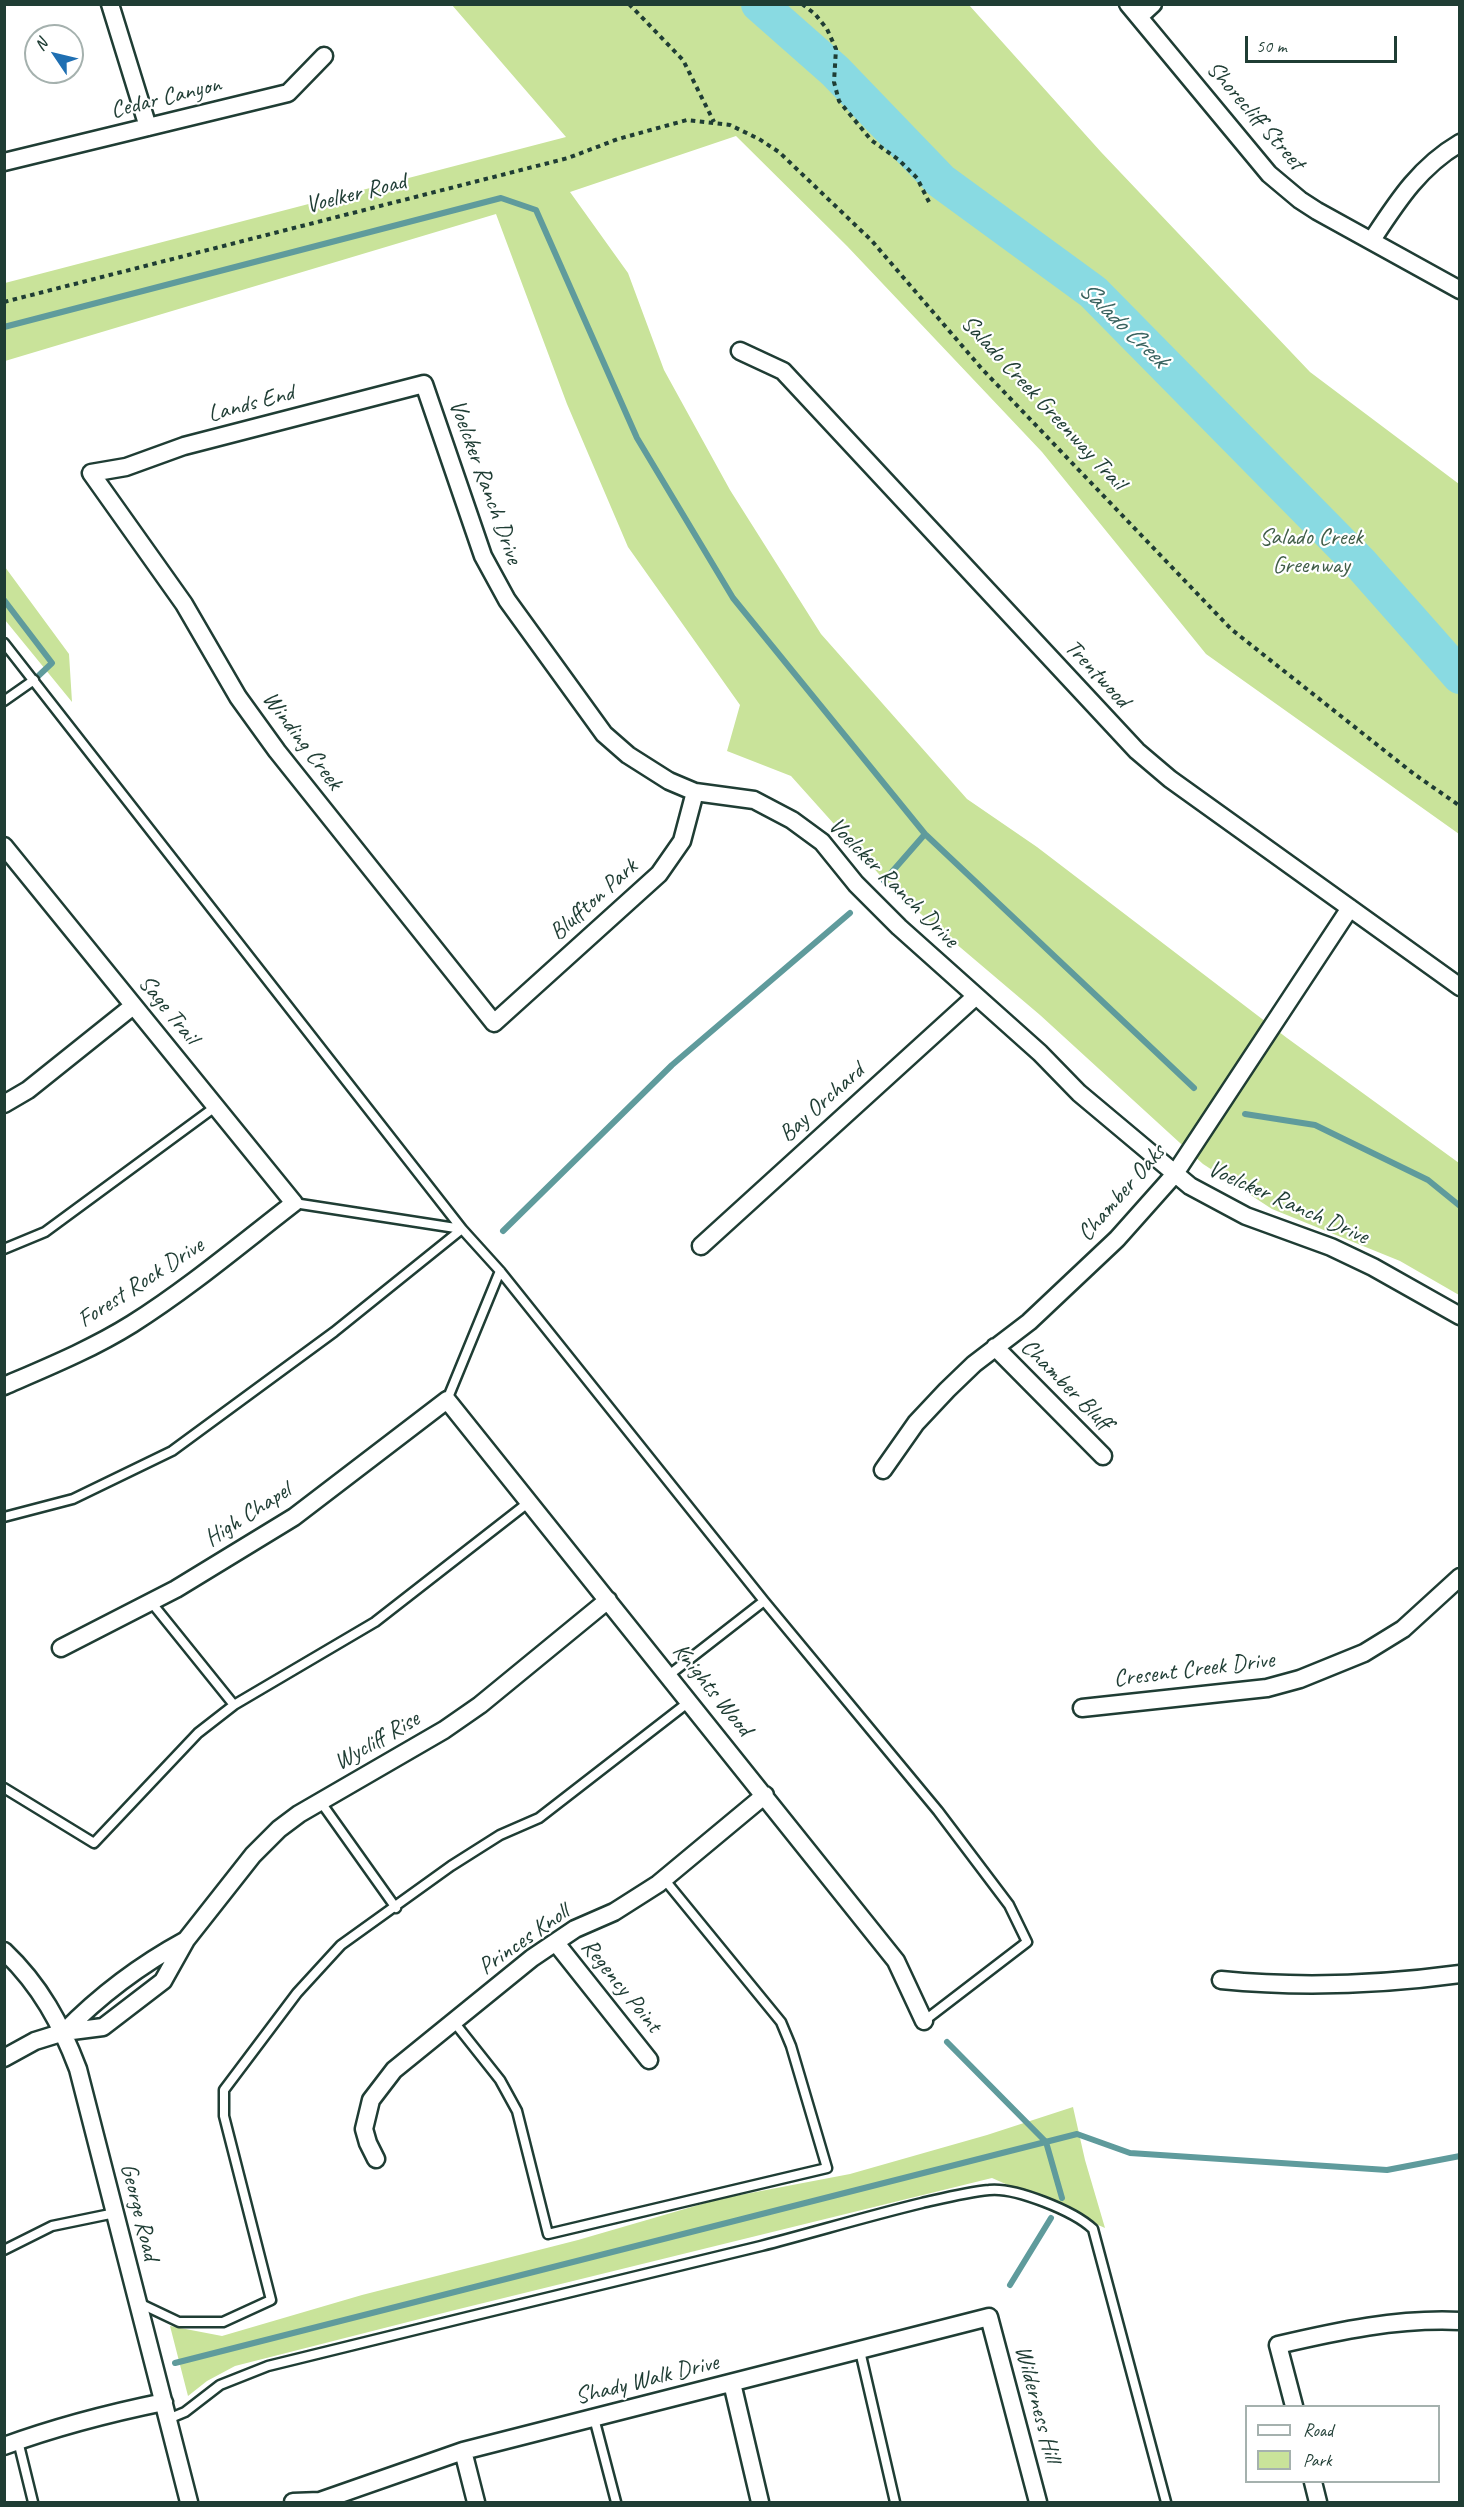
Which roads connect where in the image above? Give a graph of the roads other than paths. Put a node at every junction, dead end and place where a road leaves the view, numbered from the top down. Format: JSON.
{"nodes":[{"id":1,"x":110,"y":4,"type":"edge"},
{"id":2,"x":1153,"y":4,"type":"edge"},
{"id":3,"x":1133,"y":11,"type":"edge"},
{"id":4,"x":324,"y":56,"type":"dead end"},
{"id":5,"x":148,"y":127,"type":"junction"},
{"id":6,"x":1460,"y":143,"type":"edge"},
{"id":7,"x":4,"y":162,"type":"edge"},
{"id":8,"x":1372,"y":240,"type":"junction"},
{"id":9,"x":1460,"y":290,"type":"edge"},
{"id":10,"x":740,"y":351,"type":"dead end"},
{"id":11,"x":424,"y":384,"type":"joint"},
{"id":12,"x":91,"y":473,"type":"joint"},
{"id":13,"x":4,"y":643,"type":"edge"},
{"id":14,"x":34,"y":680,"type":"junction"},
{"id":15,"x":4,"y":701,"type":"edge"},
{"id":16,"x":695,"y":792,"type":"junction"},
{"id":17,"x":6,"y":850,"type":"edge"},
{"id":18,"x":1350,"y":908,"type":"junction"},
{"id":19,"x":1460,"y":987,"type":"edge"},
{"id":20,"x":976,"y":996,"type":"junction"},
{"id":21,"x":133,"y":1006,"type":"junction"},
{"id":22,"x":494,"y":1023,"type":"joint"},
{"id":23,"x":4,"y":1104,"type":"edge"},
{"id":24,"x":216,"y":1107,"type":"junction"},
{"id":25,"x":1174,"y":1175,"type":"junction"},
{"id":26,"x":294,"y":1203,"type":"junction"},
{"id":27,"x":462,"y":1229,"type":"junction"},
{"id":28,"x":701,"y":1246,"type":"dead end"},
{"id":29,"x":4,"y":1249,"type":"edge"},
{"id":30,"x":500,"y":1271,"type":"junction"},
{"id":31,"x":1460,"y":1316,"type":"edge"},
{"id":32,"x":995,"y":1347,"type":"junction"},
{"id":33,"x":4,"y":1386,"type":"edge"},
{"id":34,"x":447,"y":1400,"type":"junction"},
{"id":35,"x":1103,"y":1456,"type":"dead end"},
{"id":36,"x":883,"y":1470,"type":"dead end"},
{"id":37,"x":530,"y":1502,"type":"junction"},
{"id":38,"x":4,"y":1517,"type":"edge"},
{"id":39,"x":1460,"y":1577,"type":"edge"},
{"id":40,"x":608,"y":1600,"type":"junction"},
{"id":41,"x":764,"y":1601,"type":"junction"},
{"id":42,"x":151,"y":1602,"type":"junction"},
{"id":43,"x":61,"y":1648,"type":"dead end"},
{"id":44,"x":669,"y":1675,"type":"junction"},
{"id":45,"x":690,"y":1701,"type":"junction"},
{"id":46,"x":234,"y":1705,"type":"junction"},
{"id":47,"x":1082,"y":1708,"type":"dead end"},
{"id":48,"x":4,"y":1788,"type":"edge"},
{"id":49,"x":765,"y":1795,"type":"junction"},
{"id":50,"x":321,"y":1802,"type":"junction"},
{"id":51,"x":664,"y":1879,"type":"junction"},
{"id":52,"x":396,"y":1908,"type":"junction"},
{"id":53,"x":186,"y":1940,"type":"junction"},
{"id":54,"x":556,"y":1943,"type":"junction"},
{"id":55,"x":4,"y":1951,"type":"edge"},
{"id":56,"x":1460,"y":1974,"type":"edge"},
{"id":57,"x":1221,"y":1980,"type":"dead end"},
{"id":58,"x":924,"y":2020,"type":"joint"},
{"id":59,"x":454,"y":2022,"type":"junction"},
{"id":60,"x":64,"y":2032,"type":"junction"},
{"id":61,"x":4,"y":2058,"type":"edge"},
{"id":62,"x":649,"y":2060,"type":"dead end"},
{"id":63,"x":376,"y":2159,"type":"dead end"},
{"id":64,"x":115,"y":2213,"type":"junction"},
{"id":65,"x":4,"y":2250,"type":"edge"},
{"id":66,"x":138,"y":2303,"type":"junction"},
{"id":67,"x":989,"y":2317,"type":"joint"},
{"id":68,"x":1460,"y":2321,"type":"edge"},
{"id":69,"x":860,"y":2351,"type":"junction"},
{"id":70,"x":732,"y":2383,"type":"junction"},
{"id":71,"x":164,"y":2402,"type":"junction"},
{"id":72,"x":1294,"y":2405,"type":"edge"},
{"id":73,"x":594,"y":2418,"type":"junction"},
{"id":74,"x":168,"y":2420,"type":"junction"},
{"id":75,"x":11,"y":2444,"type":"edge"},
{"id":76,"x":463,"y":2451,"type":"junction"},
{"id":77,"x":1313,"y":2483,"type":"edge"},
{"id":78,"x":33,"y":2502,"type":"edge"},
{"id":79,"x":189,"y":2502,"type":"edge"},
{"id":80,"x":293,"y":2502,"type":"edge"},
{"id":81,"x":319,"y":2502,"type":"edge"},
{"id":82,"x":476,"y":2502,"type":"edge"},
{"id":83,"x":616,"y":2502,"type":"edge"},
{"id":84,"x":760,"y":2502,"type":"edge"},
{"id":85,"x":895,"y":2502,"type":"edge"},
{"id":86,"x":1038,"y":2502,"type":"edge"},
{"id":87,"x":1166,"y":2502,"type":"edge"},
{"id":88,"x":1318,"y":2502,"type":"edge"}],
"edges":[{"from":1,"to":5,"type":"street"},
{"from":2,"to":3,"type":"street"},
{"from":3,"to":8,"type":"street","name":"Shorecliff Street"},
{"from":4,"to":5,"type":"street","name":"Cedar Canyon"},
{"from":5,"to":7,"type":"street","name":"Cedar Canyon"},
{"from":6,"to":8,"type":"street"},
{"from":8,"to":9,"type":"street","name":"Shorecliff Street"},
{"from":10,"to":18,"type":"street","name":"Trentwood"},
{"from":11,"to":12,"type":"street","name":"Lands End"},
{"from":11,"to":16,"type":"street","name":"Voelcker Ranch Drive"},
{"from":12,"to":22,"type":"street","name":"Winding Creek"},
{"from":13,"to":14,"type":"lane"},
{"from":14,"to":15,"type":"lane"},
{"from":14,"to":27,"type":"lane"},
{"from":16,"to":20,"type":"street","name":"Voelcker Ranch Drive"},
{"from":16,"to":22,"type":"street","name":"Bluffton Park"},
{"from":17,"to":21,"type":"street","name":"Sage Trail"},
{"from":18,"to":19,"type":"street","name":"Trentwood"},
{"from":18,"to":25,"type":"street","name":"Chamber Oaks"},
{"from":20,"to":25,"type":"street","name":"Voelcker Ranch Drive"},
{"from":20,"to":28,"type":"street","name":"Bay Orchard"},
{"from":21,"to":23,"type":"street"},
{"from":21,"to":24,"type":"street","name":"Sage Trail"},
{"from":24,"to":26,"type":"street","name":"Sage Trail"},
{"from":24,"to":29,"type":"lane"},
{"from":25,"to":31,"type":"street","name":"Voelcker Ranch Drive"},
{"from":25,"to":32,"type":"street","name":"Chamber Oaks"},
{"from":26,"to":27,"type":"lane"},
{"from":26,"to":33,"type":"street","name":"Forest Rock Drive"},
{"from":27,"to":30,"type":"lane"},
{"from":27,"to":38,"type":"lane"},
{"from":30,"to":34,"type":"lane"},
{"from":30,"to":41,"type":"lane"},
{"from":32,"to":35,"type":"street","name":"Chamber Bluff"},
{"from":32,"to":36,"type":"street","name":"Chamber Oaks"},
{"from":34,"to":37,"type":"street","name":"Knights Wood"},
{"from":34,"to":42,"type":"street","name":"High Chapel"},
{"from":37,"to":40,"type":"street","name":"Knights Wood"},
{"from":37,"to":46,"type":"lane"},
{"from":39,"to":47,"type":"street","name":"Cresent Creek Drive"},
{"from":40,"to":44,"type":"street","name":"Knights Wood"},
{"from":40,"to":50,"type":"street","name":"Wycliff Rise"},
{"from":41,"to":44,"type":"lane"},
{"from":41,"to":58,"type":"lane"},
{"from":42,"to":43,"type":"street","name":"High Chapel"},
{"from":42,"to":46,"type":"lane"},
{"from":44,"to":45,"type":"street","name":"Knights Wood"},
{"from":45,"to":49,"type":"street","name":"Knights Wood"},
{"from":45,"to":52,"type":"lane"},
{"from":46,"to":48,"type":"lane"},
{"from":49,"to":51,"type":"street","name":"Princes Knoll"},
{"from":49,"to":58,"type":"street","name":"Knights Wood"},
{"from":50,"to":52,"type":"lane"},
{"from":50,"to":53,"type":"street","name":"Wycliff Rise"},
{"from":51,"to":54,"type":"street","name":"Princes Knoll"},
{"from":51,"to":59,"type":"lane"},
{"from":52,"to":66,"type":"lane"},
{"from":53,"to":60,"type":"street","name":"Wycliff Rise"},
{"from":53,"to":60,"type":"street","name":"Wycliff Rise"},
{"from":54,"to":59,"type":"street","name":"Princes Knoll"},
{"from":54,"to":62,"type":"street","name":"Regency Point"},
{"from":55,"to":60,"type":"street","name":"George Road"},
{"from":56,"to":57,"type":"street"},
{"from":59,"to":63,"type":"street","name":"Princes Knoll"},
{"from":60,"to":61,"type":"street"},
{"from":60,"to":64,"type":"street","name":"George Road"},
{"from":64,"to":65,"type":"lane"},
{"from":64,"to":66,"type":"street","name":"George Road"},
{"from":66,"to":71,"type":"street","name":"George Road"},
{"from":67,"to":69,"type":"street","name":"Shady Walk Drive"},
{"from":67,"to":86,"type":"street","name":"Wilderness Hill"},
{"from":68,"to":72,"type":"street"},
{"from":69,"to":70,"type":"street","name":"Shady Walk Drive"},
{"from":69,"to":85,"type":"lane"},
{"from":70,"to":73,"type":"street","name":"Shady Walk Drive"},
{"from":70,"to":84,"type":"street"},
{"from":71,"to":74,"type":"street","name":"George Road"},
{"from":71,"to":75,"type":"street"},
{"from":73,"to":76,"type":"street","name":"Shady Walk Drive"},
{"from":73,"to":83,"type":"lane"},
{"from":74,"to":79,"type":"street","name":"George Road"},
{"from":74,"to":87,"type":"lane"},
{"from":75,"to":78,"type":"lane"},
{"from":76,"to":81,"type":"street","name":"Shady Walk Drive"},
{"from":76,"to":82,"type":"street"},
{"from":77,"to":88,"type":"street"},
{"from":80,"to":81,"type":"street","name":"Shady Walk Drive"}]}
